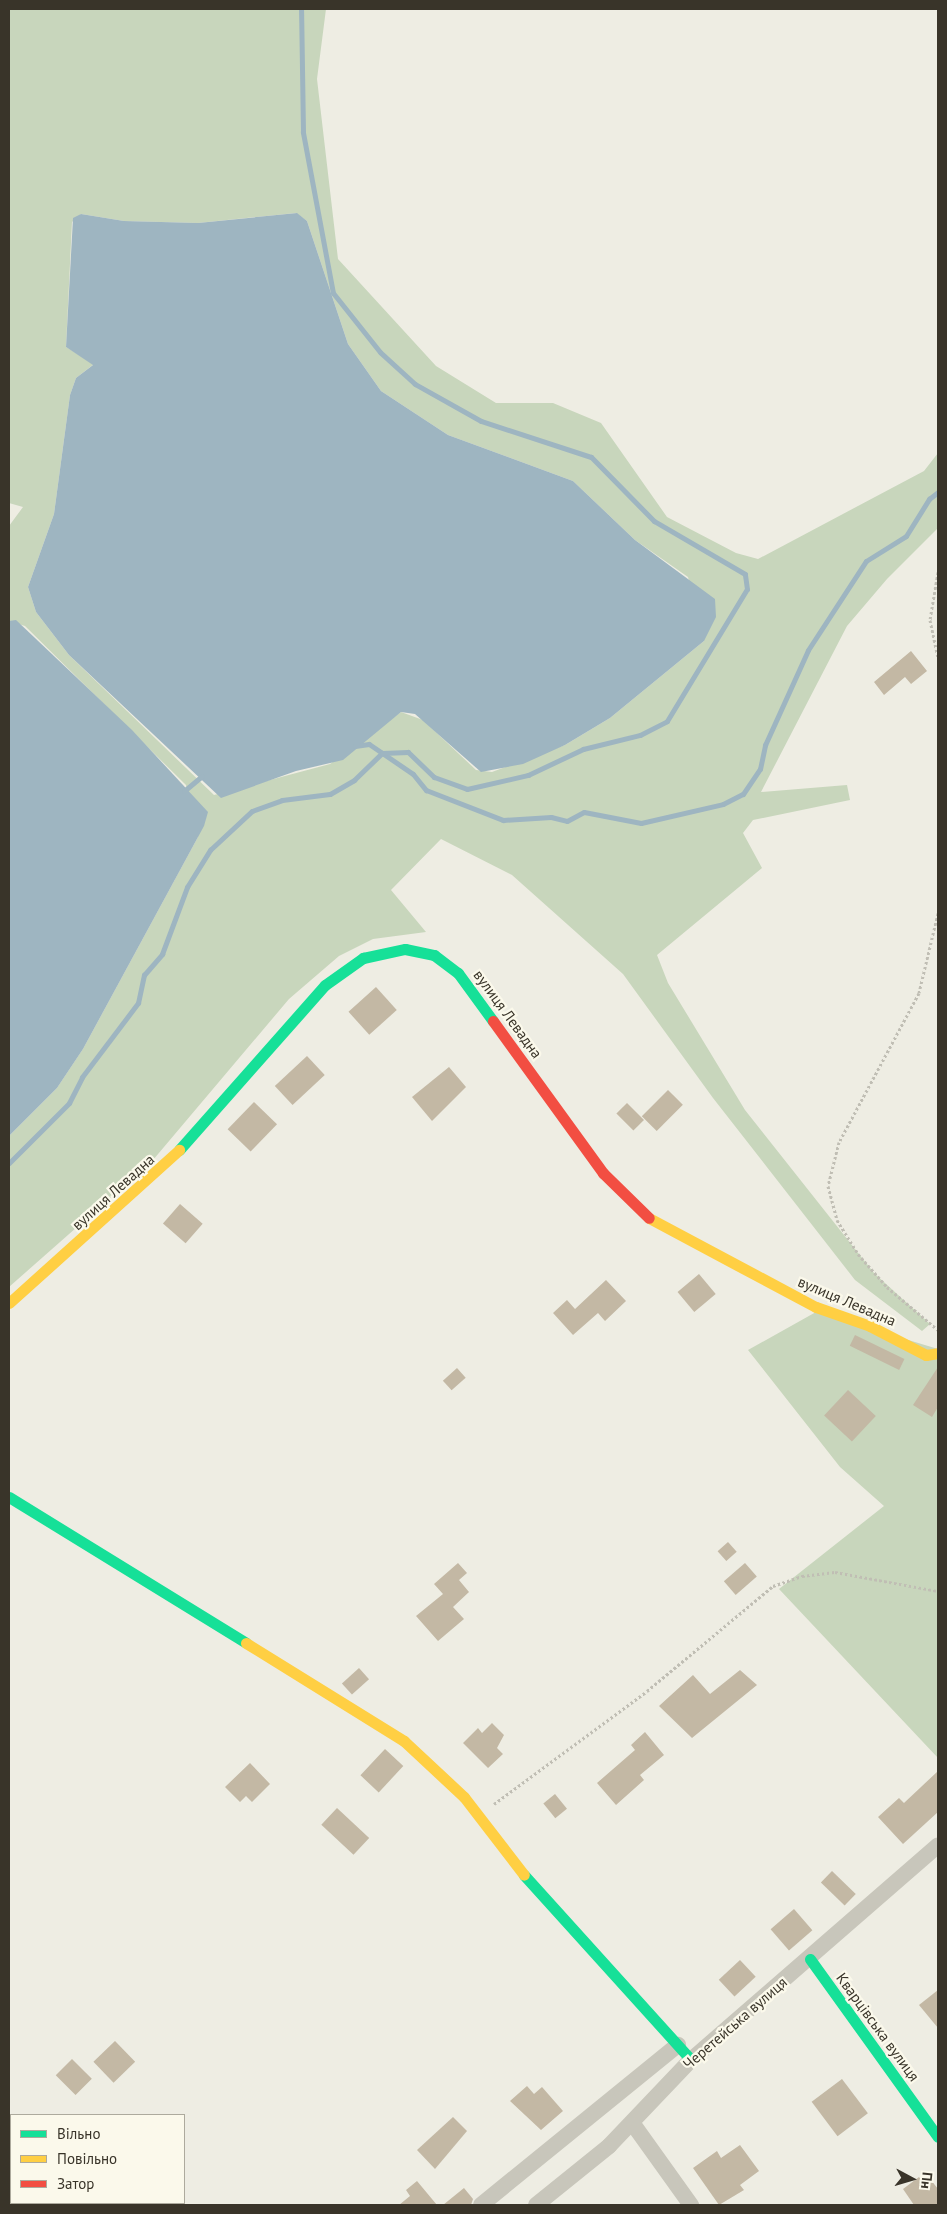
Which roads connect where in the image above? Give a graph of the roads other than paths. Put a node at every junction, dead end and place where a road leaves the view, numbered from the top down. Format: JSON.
{"nodes":[{"id":1,"x":9,"y":1303,"type":"edge"},
{"id":2,"x":938,"y":1353,"type":"edge"},
{"id":3,"x":9,"y":1497,"type":"edge"},
{"id":4,"x":938,"y":1845,"type":"edge"},
{"id":5,"x":810,"y":1959,"type":"junction"},
{"id":6,"x":678,"y":2045,"type":"junction"},
{"id":7,"x":691,"y":2060,"type":"junction"},
{"id":8,"x":634,"y":2124,"type":"junction"},
{"id":9,"x":938,"y":2137,"type":"edge"},
{"id":10,"x":481,"y":2205,"type":"edge"},
{"id":11,"x":536,"y":2205,"type":"edge"},
{"id":12,"x":692,"y":2205,"type":"edge"}],
"edges":[{"from":1,"to":2,"type":"street","name":"вулиця Левадна"},
{"from":3,"to":6,"type":"street"},
{"from":4,"to":5,"type":"street","name":"Черетейська вулиця"},
{"from":5,"to":7,"type":"street","name":"Черетейська вулиця"},
{"from":5,"to":9,"type":"street","name":"Кварцівська вулиця"},
{"from":6,"to":7,"type":"street"},
{"from":6,"to":10,"type":"street"},
{"from":7,"to":8,"type":"street","name":"Черетейська вулиця"},
{"from":8,"to":11,"type":"street","name":"Черетейська вулиця"},
{"from":8,"to":12,"type":"street"}]}
